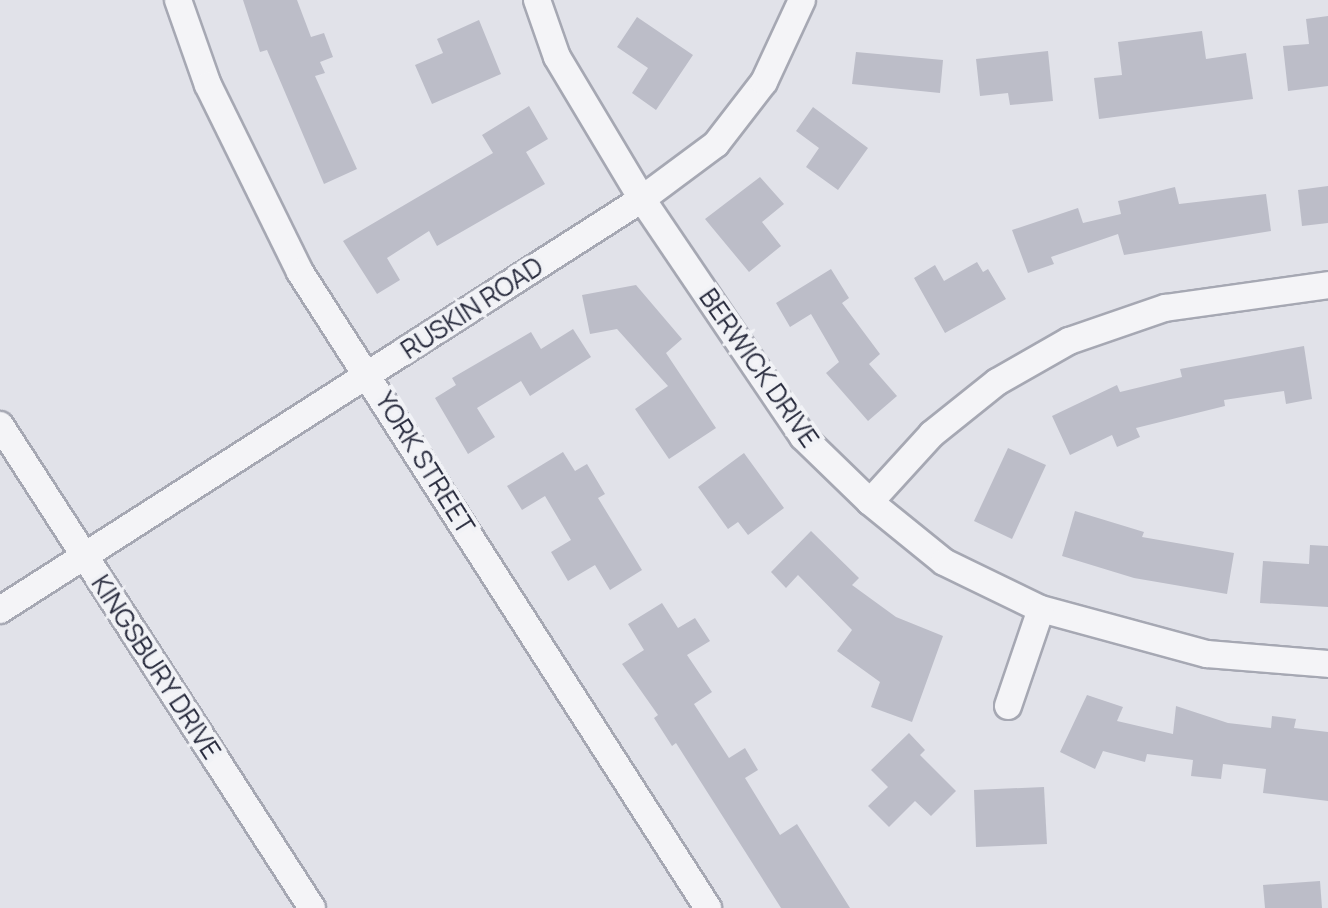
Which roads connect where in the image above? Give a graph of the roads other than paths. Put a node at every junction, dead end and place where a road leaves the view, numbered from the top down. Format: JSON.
{"nodes":[{"id":1,"x":178,"y":0,"type":"edge"},
{"id":2,"x":537,"y":0,"type":"edge"},
{"id":3,"x":802,"y":0,"type":"edge"},
{"id":4,"x":642,"y":199,"type":"junction"},
{"id":5,"x":1328,"y":285,"type":"edge"},
{"id":6,"x":368,"y":374,"type":"junction"},
{"id":7,"x":0,"y":425,"type":"edge"},
{"id":8,"x":870,"y":502,"type":"junction"},
{"id":9,"x":84,"y":556,"type":"junction"},
{"id":10,"x":1041,"y":609,"type":"junction"},
{"id":11,"x":0,"y":610,"type":"edge"},
{"id":12,"x":1328,"y":664,"type":"edge"},
{"id":13,"x":1008,"y":706,"type":"dead end"},
{"id":14,"x":312,"y":908,"type":"edge"},
{"id":15,"x":708,"y":908,"type":"edge"}],
"edges":[{"from":1,"to":6,"type":"street","name":"YORK STREET"},
{"from":2,"to":4,"type":"street","name":"BERWICK DRIVE"},
{"from":3,"to":4,"type":"street","name":"RUSKIN ROAD"},
{"from":4,"to":6,"type":"street","name":"RUSKIN ROAD"},
{"from":4,"to":8,"type":"street","name":"BERWICK DRIVE"},
{"from":5,"to":8,"type":"street"},
{"from":6,"to":9,"type":"street","name":"RUSKIN ROAD"},
{"from":6,"to":15,"type":"street","name":"YORK STREET"},
{"from":7,"to":9,"type":"street","name":"KINGSBURY DRIVE"},
{"from":8,"to":10,"type":"street","name":"BERWICK DRIVE"},
{"from":9,"to":11,"type":"street","name":"RUSKIN ROAD"},
{"from":9,"to":14,"type":"street","name":"KINGSBURY DRIVE"},
{"from":10,"to":12,"type":"street","name":"BERWICK DRIVE"},
{"from":10,"to":13,"type":"street"}]}
